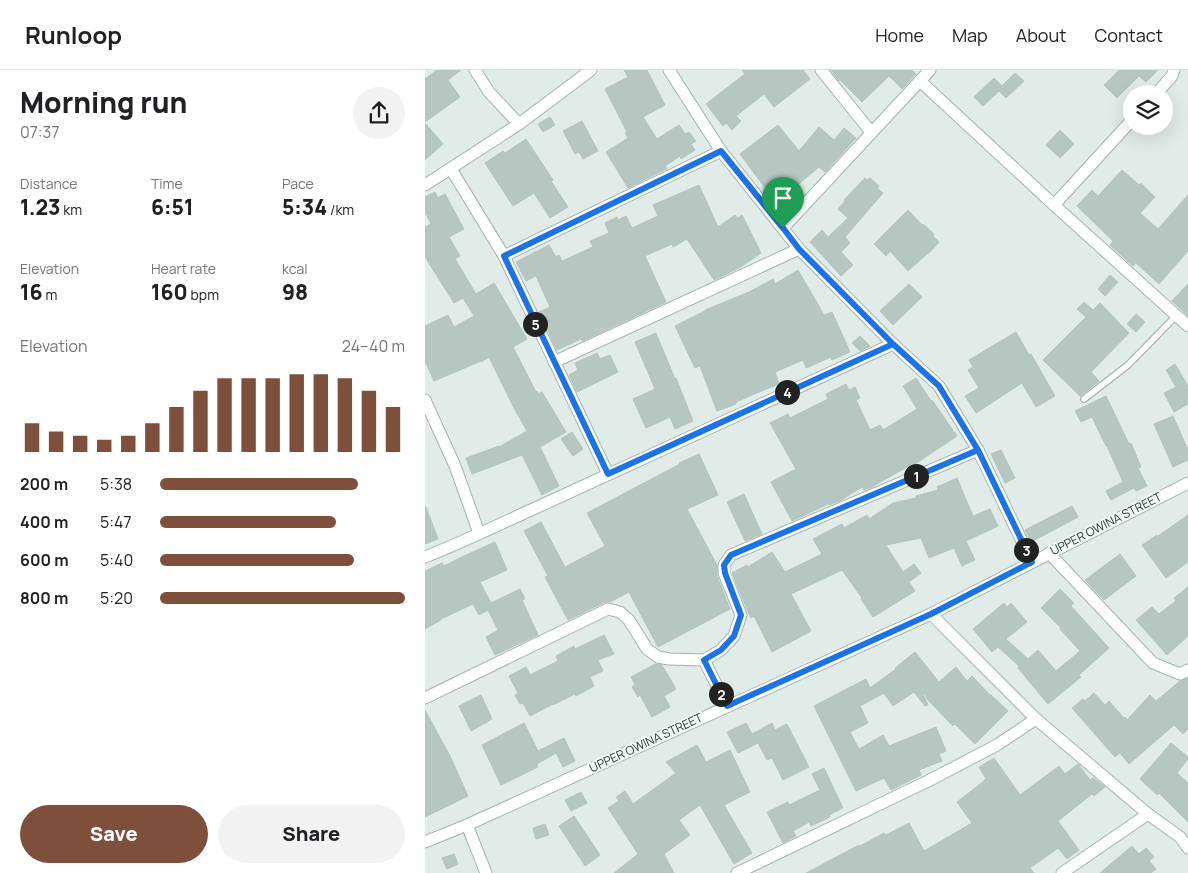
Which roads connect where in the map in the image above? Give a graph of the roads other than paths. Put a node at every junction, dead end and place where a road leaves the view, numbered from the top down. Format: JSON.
{"nodes":[{"id":1,"x":475,"y":70,"type":"edge"},
{"id":2,"x":591,"y":70,"type":"edge"},
{"id":3,"x":669,"y":70,"type":"edge"},
{"id":4,"x":821,"y":70,"type":"edge"},
{"id":5,"x":930,"y":70,"type":"edge"},
{"id":6,"x":1174,"y":70,"type":"edge"},
{"id":7,"x":920,"y":81,"type":"junction"},
{"id":8,"x":1164,"y":85,"type":"edge"},
{"id":9,"x":519,"y":124,"type":"junction"},
{"id":10,"x":1123,"y":130,"type":"edge"},
{"id":11,"x":871,"y":132,"type":"junction"},
{"id":12,"x":721,"y":151,"type":"junction"},
{"id":13,"x":451,"y":169,"type":"junction"},
{"id":14,"x":425,"y":185,"type":"edge"},
{"id":15,"x":1054,"y":206,"type":"junction"},
{"id":16,"x":783,"y":228,"type":"junction"},
{"id":17,"x":799,"y":249,"type":"junction"},
{"id":18,"x":504,"y":256,"type":"junction"},
{"id":19,"x":1176,"y":316,"type":"junction"},
{"id":20,"x":1188,"y":326,"type":"edge"},
{"id":21,"x":893,"y":344,"type":"junction"},
{"id":22,"x":554,"y":362,"type":"junction"},
{"id":23,"x":1084,"y":399,"type":"dead end"},
{"id":24,"x":425,"y":400,"type":"edge"},
{"id":25,"x":978,"y":450,"type":"junction"},
{"id":26,"x":608,"y":474,"type":"junction"},
{"id":27,"x":1188,"y":483,"type":"edge"},
{"id":28,"x":479,"y":533,"type":"junction"},
{"id":29,"x":1049,"y":553,"type":"junction"},
{"id":30,"x":425,"y":557,"type":"edge"},
{"id":31,"x":1032,"y":562,"type":"junction"},
{"id":32,"x":931,"y":614,"type":"junction"},
{"id":33,"x":704,"y":660,"type":"junction"},
{"id":34,"x":1188,"y":670,"type":"edge"},
{"id":35,"x":425,"y":698,"type":"edge"},
{"id":36,"x":727,"y":706,"type":"junction"},
{"id":37,"x":1036,"y":719,"type":"junction"},
{"id":38,"x":1149,"y":814,"type":"junction"},
{"id":39,"x":467,"y":825,"type":"junction"},
{"id":40,"x":1184,"y":835,"type":"edge"},
{"id":41,"x":425,"y":842,"type":"edge"},
{"id":42,"x":1188,"y":848,"type":"edge"},
{"id":43,"x":486,"y":873,"type":"edge"},
{"id":44,"x":737,"y":873,"type":"edge"},
{"id":45,"x":1063,"y":873,"type":"edge"}],
"edges":[{"from":1,"to":9,"type":"street"},
{"from":2,"to":9,"type":"street"},
{"from":3,"to":12,"type":"street"},
{"from":4,"to":11,"type":"street"},
{"from":5,"to":7,"type":"street"},
{"from":6,"to":8,"type":"street"},
{"from":7,"to":11,"type":"street"},
{"from":7,"to":15,"type":"street"},
{"from":9,"to":13,"type":"street"},
{"from":10,"to":15,"type":"street"},
{"from":11,"to":16,"type":"street"},
{"from":12,"to":16,"type":"street"},
{"from":12,"to":18,"type":"street"},
{"from":13,"to":14,"type":"street"},
{"from":13,"to":18,"type":"street"},
{"from":15,"to":19,"type":"street"},
{"from":16,"to":17,"type":"street"},
{"from":17,"to":21,"type":"street"},
{"from":17,"to":22,"type":"street"},
{"from":18,"to":22,"type":"street"},
{"from":19,"to":20,"type":"street"},
{"from":19,"to":23,"type":"lane"},
{"from":21,"to":25,"type":"street"},
{"from":21,"to":26,"type":"street"},
{"from":22,"to":26,"type":"street"},
{"from":24,"to":28,"type":"street"},
{"from":25,"to":31,"type":"street"},
{"from":25,"to":33,"type":"street"},
{"from":26,"to":28,"type":"street"},
{"from":27,"to":29,"type":"street","name":"UPPER OWINA STREET"},
{"from":28,"to":30,"type":"street"},
{"from":29,"to":31,"type":"street","name":"UPPER OWINA STREET"},
{"from":29,"to":34,"type":"street"},
{"from":31,"to":32,"type":"street","name":"UPPER OWINA STREET"},
{"from":32,"to":36,"type":"street","name":"UPPER OWINA STREET"},
{"from":32,"to":37,"type":"street"},
{"from":33,"to":35,"type":"street"},
{"from":33,"to":36,"type":"street"},
{"from":36,"to":39,"type":"street","name":"UPPER OWINA STREET"},
{"from":37,"to":38,"type":"street"},
{"from":37,"to":44,"type":"street"},
{"from":38,"to":40,"type":"street"},
{"from":38,"to":45,"type":"street"},
{"from":39,"to":41,"type":"street","name":"UPPER OWINA STREET"},
{"from":39,"to":43,"type":"street"},
{"from":40,"to":42,"type":"street"}]}
